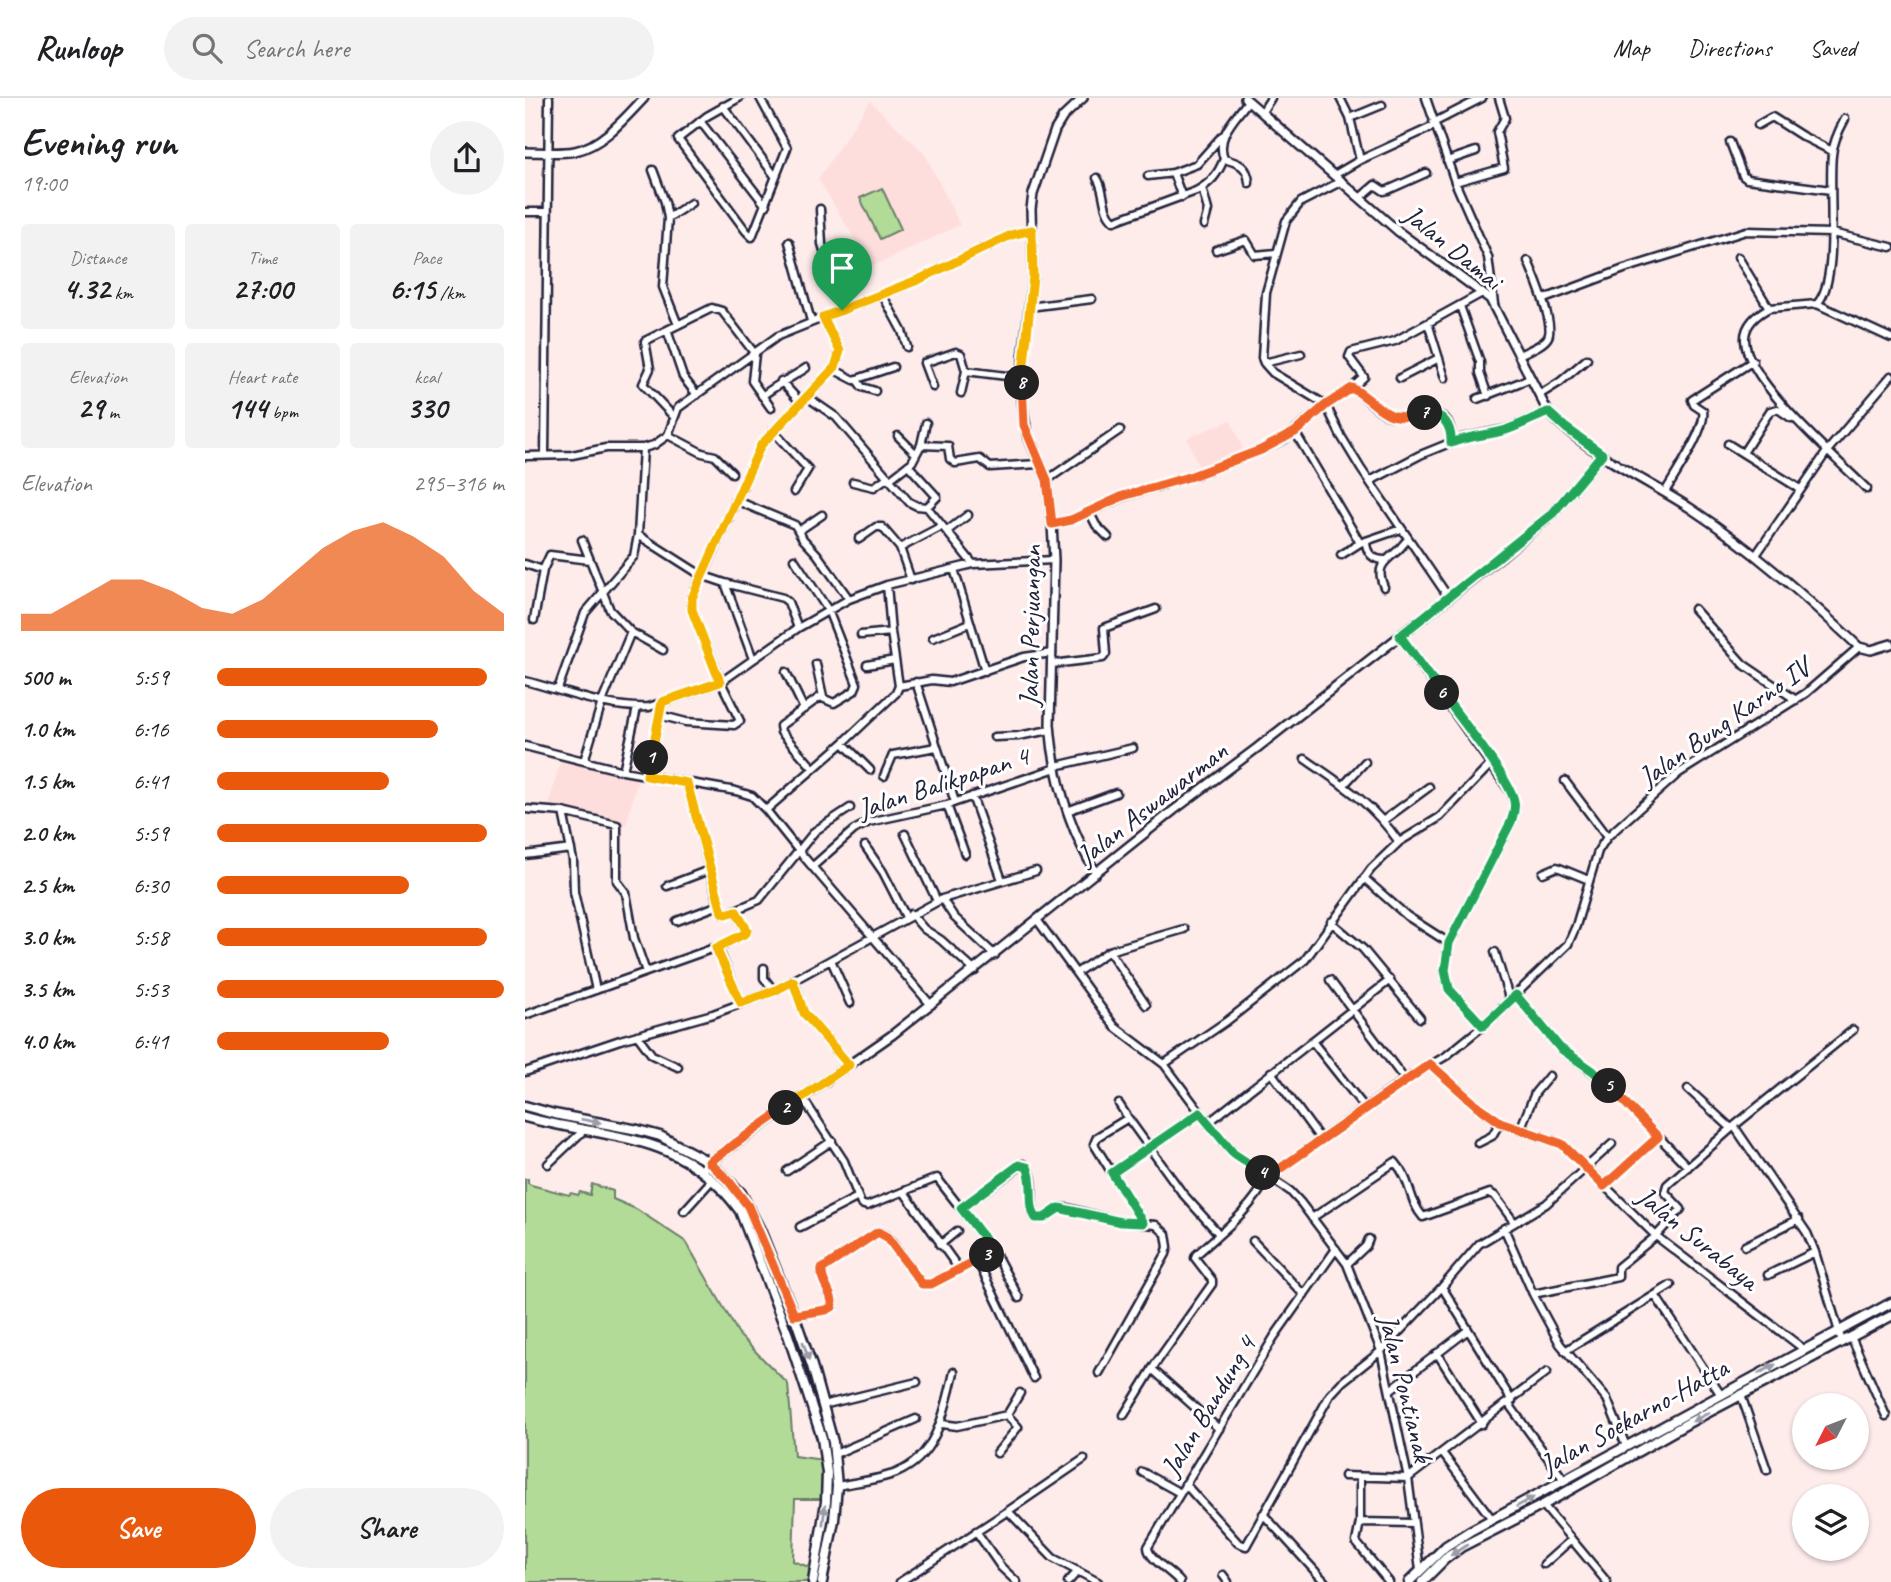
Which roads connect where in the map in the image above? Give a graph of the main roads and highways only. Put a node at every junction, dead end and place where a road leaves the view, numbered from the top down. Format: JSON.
{"nodes":[{"id":1,"x":525,"y":1106,"type":"edge"},
{"id":2,"x":525,"y":1117,"type":"edge"},
{"id":3,"x":1891,"y":1303,"type":"edge"},
{"id":4,"x":1891,"y":1316,"type":"edge"},
{"id":5,"x":813,"y":1582,"type":"edge"},
{"id":6,"x":822,"y":1582,"type":"edge"},
{"id":7,"x":1409,"y":1582,"type":"edge"},
{"id":8,"x":1422,"y":1582,"type":"edge"}],
"edges":[{"from":1,"to":6,"type":"main road","one_way":true},
{"from":5,"to":2,"type":"main road","one_way":true},
{"from":7,"to":3,"type":"main road","name":"Jalan Soekarno-Hatta","one_way":true},
{"from":4,"to":8,"type":"main road","name":"Jalan Soekarno-Hatta","one_way":true}]}
